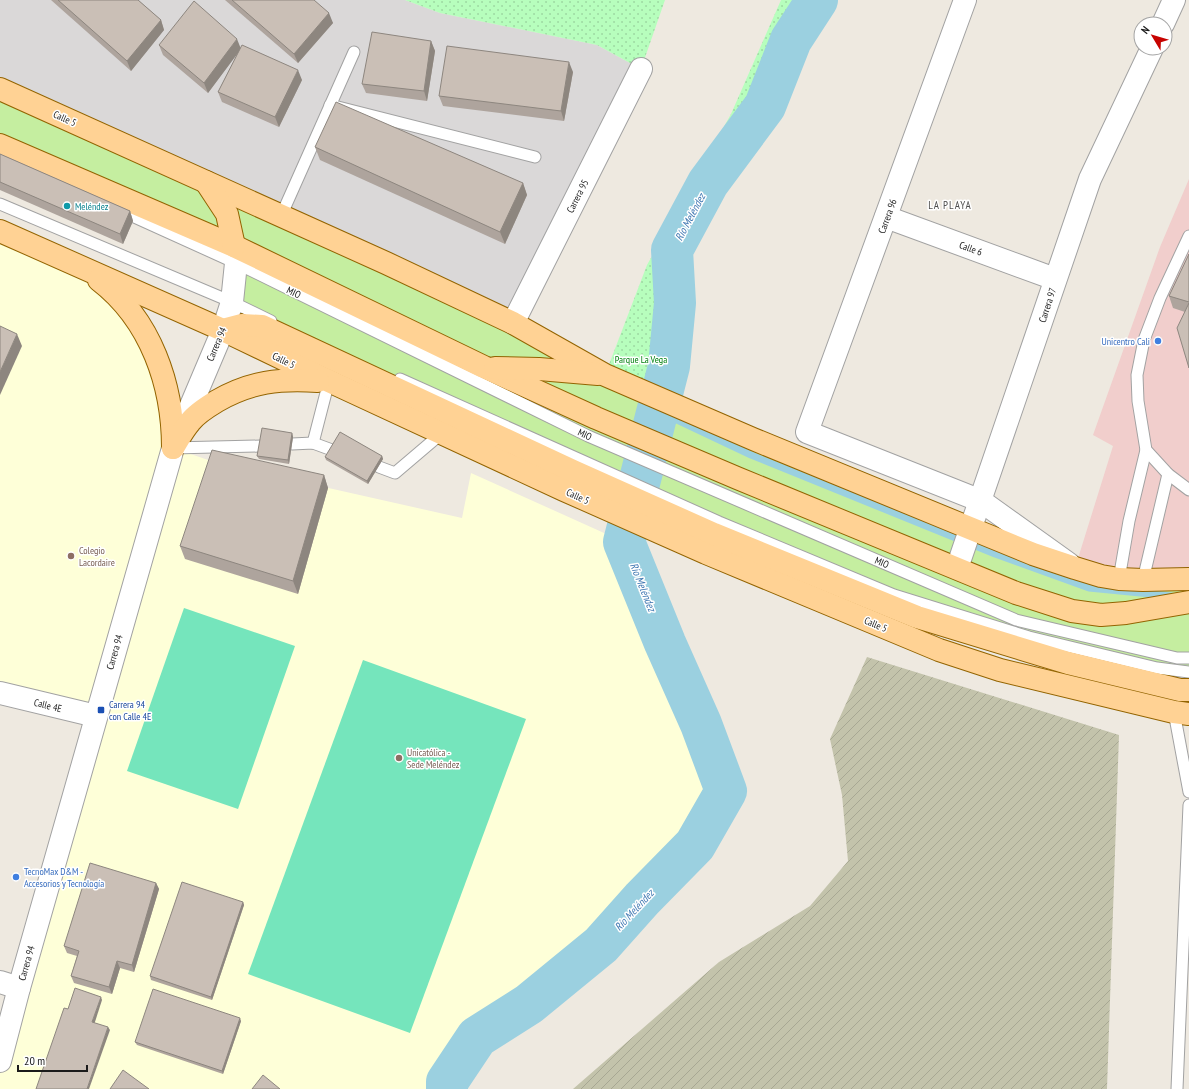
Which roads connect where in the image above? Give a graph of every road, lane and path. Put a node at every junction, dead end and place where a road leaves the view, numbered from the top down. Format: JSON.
{"nodes":[{"id":1,"x":965,"y":0,"type":"edge"},
{"id":2,"x":1174,"y":0,"type":"edge"},
{"id":3,"x":1167,"y":16,"type":"edge"},
{"id":4,"x":354,"y":52,"type":"dead end"},
{"id":5,"x":1148,"y":56,"type":"edge"},
{"id":6,"x":641,"y":69,"type":"dead end"},
{"id":7,"x":0,"y":89,"type":"edge"},
{"id":8,"x":330,"y":105,"type":"junction"},
{"id":9,"x":2,"y":154,"type":"edge"},
{"id":10,"x":535,"y":157,"type":"dead end"},
{"id":11,"x":206,"y":182,"type":"junction"},
{"id":12,"x":0,"y":204,"type":"edge"},
{"id":13,"x":107,"y":205,"type":"edge"},
{"id":14,"x":281,"y":216,"type":"junction"},
{"id":15,"x":886,"y":217,"type":"junction"},
{"id":16,"x":0,"y":231,"type":"edge"},
{"id":17,"x":1189,"y":236,"type":"edge"},
{"id":18,"x":235,"y":255,"type":"junction"},
{"id":19,"x":86,"y":269,"type":"junction"},
{"id":20,"x":1055,"y":279,"type":"junction"},
{"id":21,"x":232,"y":302,"type":"junction"},
{"id":22,"x":513,"y":323,"type":"junction"},
{"id":23,"x":223,"y":330,"type":"junction"},
{"id":24,"x":484,"y":367,"type":"junction"},
{"id":25,"x":609,"y":376,"type":"junction"},
{"id":26,"x":328,"y":381,"type":"junction"},
{"id":27,"x":592,"y":427,"type":"junction"},
{"id":28,"x":442,"y":433,"type":"junction"},
{"id":29,"x":313,"y":443,"type":"junction"},
{"id":30,"x":292,"y":444,"type":"edge"},
{"id":31,"x":261,"y":446,"type":"edge"},
{"id":32,"x":173,"y":448,"type":"junction"},
{"id":33,"x":332,"y":450,"type":"edge"},
{"id":34,"x":1146,"y":450,"type":"junction"},
{"id":35,"x":379,"y":467,"type":"edge"},
{"id":36,"x":572,"y":473,"type":"junction"},
{"id":37,"x":1168,"y":474,"type":"junction"},
{"id":38,"x":733,"y":487,"type":"junction"},
{"id":39,"x":1189,"y":490,"type":"edge"},
{"id":40,"x":981,"y":501,"type":"junction"},
{"id":41,"x":972,"y":529,"type":"junction"},
{"id":42,"x":713,"y":536,"type":"junction"},
{"id":43,"x":957,"y":568,"type":"junction"},
{"id":44,"x":1075,"y":568,"type":"junction"},
{"id":45,"x":1119,"y":579,"type":"junction"},
{"id":46,"x":1189,"y":579,"type":"edge"},
{"id":47,"x":1143,"y":580,"type":"junction"},
{"id":48,"x":1189,"y":602,"type":"edge"},
{"id":49,"x":1189,"y":658,"type":"edge"},
{"id":50,"x":1189,"y":672,"type":"edge"},
{"id":51,"x":1189,"y":690,"type":"edge"},
{"id":52,"x":0,"y":693,"type":"edge"},
{"id":53,"x":1182,"y":713,"type":"edge"},
{"id":54,"x":96,"y":716,"type":"junction"},
{"id":55,"x":1189,"y":792,"type":"edge"},
{"id":56,"x":1189,"y":805,"type":"edge"},
{"id":57,"x":9,"y":985,"type":"edge"},
{"id":58,"x":0,"y":1061,"type":"edge"},
{"id":59,"x":1177,"y":1089,"type":"edge"}],
"edges":[{"from":1,"to":15,"type":"street","name":"Carrera 96"},
{"from":2,"to":3,"type":"street"},
{"from":4,"to":8,"type":"lane"},
{"from":5,"to":20,"type":"street","name":"Carrera 97"},
{"from":6,"to":22,"type":"street","name":"Carrera 95"},
{"from":7,"to":11,"type":"main road","name":"Calle 5"},
{"from":8,"to":10,"type":"lane"},
{"from":8,"to":14,"type":"lane"},
{"from":9,"to":18,"type":"main road"},
{"from":11,"to":14,"type":"main road","name":"Calle 5"},
{"from":11,"to":18,"type":"main road"},
{"from":12,"to":21,"type":"lane"},
{"from":13,"to":18,"type":"lane","name":"MIO"},
{"from":14,"to":22,"type":"main road","name":"Calle 5"},
{"from":15,"to":20,"type":"street","name":"Calle 6"},
{"from":15,"to":40,"type":"street","name":"Carrera 96"},
{"from":16,"to":19,"type":"main road","name":"Calle 5"},
{"from":17,"to":34,"type":"lane"},
{"from":18,"to":21,"type":"street","name":"Carrera 94"},
{"from":18,"to":24,"type":"main road"},
{"from":18,"to":27,"type":"lane","name":"MIO"},
{"from":19,"to":23,"type":"main road","name":"Calle 5"},
{"from":19,"to":32,"type":"main road"},
{"from":20,"to":40,"type":"street","name":"Carrera 97"},
{"from":21,"to":23,"type":"street","name":"Carrera 94"},
{"from":21,"to":36,"type":"lane"},
{"from":22,"to":25,"type":"main road","name":"Calle 5"},
{"from":23,"to":26,"type":"main road","name":"Calle 5"},
{"from":23,"to":32,"type":"street","name":"Carrera 94"},
{"from":23,"to":36,"type":"main road"},
{"from":24,"to":25,"type":"main road"},
{"from":24,"to":27,"type":"main road"},
{"from":25,"to":41,"type":"main road","name":"Calle 5"},
{"from":26,"to":28,"type":"main road","name":"Calle 5"},
{"from":26,"to":29,"type":"lane"},
{"from":26,"to":32,"type":"main road"},
{"from":27,"to":38,"type":"main road"},
{"from":28,"to":35,"type":"lane"},
{"from":28,"to":36,"type":"main road","name":"Calle 5"},
{"from":29,"to":30,"type":"lane"},
{"from":29,"to":33,"type":"lane"},
{"from":31,"to":32,"type":"lane"},
{"from":32,"to":54,"type":"street","name":"Carrera 94"},
{"from":34,"to":37,"type":"lane"},
{"from":34,"to":45,"type":"lane"},
{"from":36,"to":42,"type":"main road","name":"Calle 5"},
{"from":36,"to":42,"type":"lane"},
{"from":37,"to":39,"type":"lane"},
{"from":37,"to":47,"type":"lane"},
{"from":38,"to":43,"type":"main road"},
{"from":38,"to":49,"type":"lane","name":"MIO"},
{"from":40,"to":41,"type":"street","name":"Carrera 97"},
{"from":40,"to":44,"type":"street"},
{"from":41,"to":43,"type":"street","name":"Carrera 97"},
{"from":41,"to":44,"type":"main road","name":"Calle 5"},
{"from":42,"to":50,"type":"lane"},
{"from":42,"to":51,"type":"main road"},
{"from":42,"to":53,"type":"main road","name":"Calle 5"},
{"from":43,"to":48,"type":"main road"},
{"from":44,"to":45,"type":"main road","name":"Calle 5"},
{"from":45,"to":47,"type":"main road","name":"Calle 5"},
{"from":46,"to":47,"type":"main road","name":"Calle 5"},
{"from":52,"to":54,"type":"street","name":"Calle 4E"},
{"from":53,"to":55,"type":"lane"},
{"from":54,"to":57,"type":"street","name":"Carrera 94"},
{"from":56,"to":59,"type":"lane"},
{"from":57,"to":58,"type":"street","name":"Carrera 94"}]}
